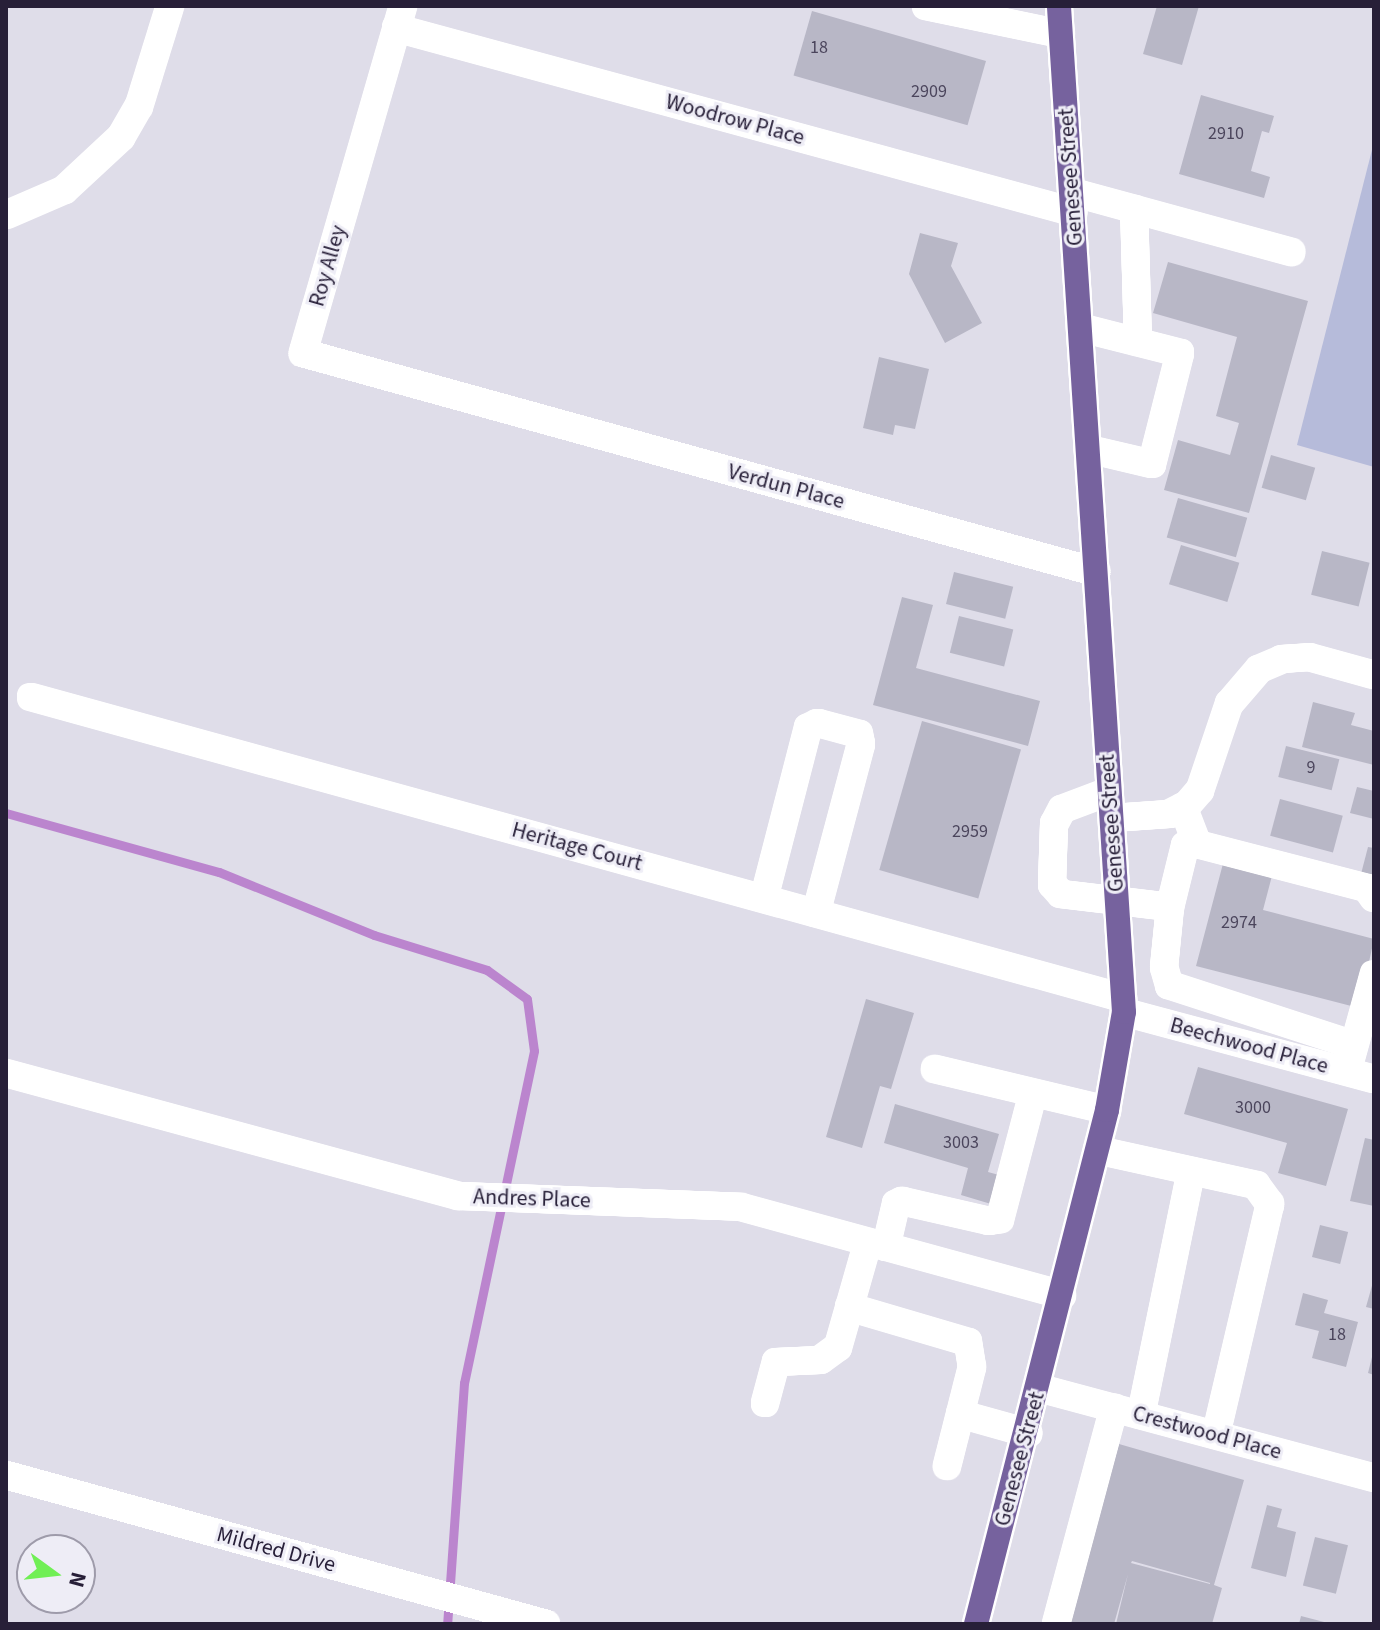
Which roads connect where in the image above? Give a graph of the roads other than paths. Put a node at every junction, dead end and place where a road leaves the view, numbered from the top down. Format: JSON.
{"nodes":[{"id":1,"x":170,"y":6,"type":"edge"},
{"id":2,"x":926,"y":6,"type":"edge"},
{"id":3,"x":1059,"y":6,"type":"edge"},
{"id":4,"x":400,"y":17,"type":"edge"},
{"id":5,"x":1061,"y":34,"type":"junction"},
{"id":6,"x":1072,"y":202,"type":"junction"},
{"id":7,"x":1134,"y":209,"type":"junction"},
{"id":8,"x":6,"y":215,"type":"edge"},
{"id":9,"x":1291,"y":252,"type":"dead end"},
{"id":10,"x":1082,"y":328,"type":"junction"},
{"id":11,"x":1138,"y":342,"type":"junction"},
{"id":12,"x":476,"y":401,"type":"joint"},
{"id":13,"x":1088,"y":449,"type":"junction"},
{"id":14,"x":1096,"y":572,"type":"junction"},
{"id":15,"x":1374,"y":675,"type":"edge"},
{"id":16,"x":31,"y":697,"type":"dead end"},
{"id":17,"x":1110,"y":791,"type":"junction"},
{"id":18,"x":1183,"y":807,"type":"junction"},
{"id":19,"x":1112,"y":818,"type":"junction"},
{"id":20,"x":1197,"y":844,"type":"junction"},
{"id":21,"x":764,"y":898,"type":"junction"},
{"id":22,"x":1374,"y":898,"type":"edge"},
{"id":23,"x":1117,"y":899,"type":"junction"},
{"id":24,"x":1170,"y":907,"type":"junction"},
{"id":25,"x":816,"y":913,"type":"junction"},
{"id":26,"x":1374,"y":974,"type":"edge"},
{"id":27,"x":1124,"y":1005,"type":"junction"},
{"id":28,"x":1354,"y":1045,"type":"junction"},
{"id":29,"x":935,"y":1069,"type":"dead end"},
{"id":30,"x":1347,"y":1072,"type":"junction"},
{"id":31,"x":6,"y":1073,"type":"edge"},
{"id":32,"x":1374,"y":1079,"type":"edge"},
{"id":33,"x":1033,"y":1093,"type":"junction"},
{"id":34,"x":1107,"y":1110,"type":"junction"},
{"id":35,"x":1097,"y":1150,"type":"junction"},
{"id":36,"x":1191,"y":1171,"type":"junction"},
{"id":37,"x":877,"y":1244,"type":"junction"},
{"id":38,"x":1062,"y":1295,"type":"junction"},
{"id":39,"x":849,"y":1307,"type":"junction"},
{"id":40,"x":1039,"y":1388,"type":"junction"},
{"id":41,"x":765,"y":1403,"type":"dead end"},
{"id":42,"x":1114,"y":1408,"type":"junction"},
{"id":43,"x":960,"y":1414,"type":"junction"},
{"id":44,"x":1141,"y":1415,"type":"junction"},
{"id":45,"x":1028,"y":1433,"type":"junction"},
{"id":46,"x":1216,"y":1435,"type":"junction"},
{"id":47,"x":947,"y":1466,"type":"dead end"},
{"id":48,"x":6,"y":1475,"type":"edge"},
{"id":49,"x":1374,"y":1478,"type":"edge"},
{"id":50,"x":546,"y":1624,"type":"edge"},
{"id":51,"x":976,"y":1624,"type":"edge"},
{"id":52,"x":1056,"y":1624,"type":"edge"}],
"edges":[{"from":1,"to":8,"type":"street"},
{"from":2,"to":5,"type":"street"},
{"from":3,"to":5,"type":"main road","name":"Genesee Street"},
{"from":4,"to":6,"type":"street","name":"Woodrow Place"},
{"from":4,"to":12,"type":"street","name":"Roy Alley"},
{"from":5,"to":6,"type":"main road","name":"Genesee Street"},
{"from":6,"to":7,"type":"street","name":"Woodrow Place"},
{"from":6,"to":10,"type":"main road","name":"Genesee Street"},
{"from":7,"to":9,"type":"street","name":"Woodrow Place"},
{"from":7,"to":11,"type":"street"},
{"from":10,"to":11,"type":"street"},
{"from":10,"to":13,"type":"main road","name":"Genesee Street"},
{"from":11,"to":13,"type":"street"},
{"from":12,"to":14,"type":"street","name":"Verdun Place"},
{"from":13,"to":14,"type":"main road","name":"Genesee Street"},
{"from":14,"to":17,"type":"main road","name":"Genesee Street"},
{"from":15,"to":18,"type":"street"},
{"from":16,"to":21,"type":"street","name":"Heritage Court"},
{"from":17,"to":19,"type":"main road","name":"Genesee Street"},
{"from":17,"to":23,"type":"street"},
{"from":18,"to":19,"type":"street"},
{"from":18,"to":20,"type":"street"},
{"from":19,"to":23,"type":"main road","name":"Genesee Street"},
{"from":20,"to":22,"type":"street"},
{"from":20,"to":24,"type":"street"},
{"from":21,"to":25,"type":"street","name":"Heritage Court"},
{"from":21,"to":25,"type":"street"},
{"from":23,"to":24,"type":"street"},
{"from":23,"to":27,"type":"main road","name":"Genesee Street"},
{"from":24,"to":28,"type":"street"},
{"from":25,"to":27,"type":"street","name":"Heritage Court"},
{"from":26,"to":28,"type":"street"},
{"from":27,"to":30,"type":"street","name":"Beechwood Place"},
{"from":27,"to":34,"type":"main road","name":"Genesee Street"},
{"from":28,"to":30,"type":"street"},
{"from":29,"to":33,"type":"street"},
{"from":30,"to":32,"type":"street","name":"Beechwood Place"},
{"from":31,"to":37,"type":"street","name":"Andres Place"},
{"from":33,"to":34,"type":"street"},
{"from":33,"to":37,"type":"street"},
{"from":34,"to":35,"type":"main road","name":"Genesee Street"},
{"from":35,"to":36,"type":"street"},
{"from":35,"to":38,"type":"main road","name":"Genesee Street"},
{"from":36,"to":44,"type":"street"},
{"from":36,"to":46,"type":"street"},
{"from":37,"to":38,"type":"street","name":"Andres Place"},
{"from":37,"to":39,"type":"street"},
{"from":38,"to":40,"type":"main road","name":"Genesee Street"},
{"from":39,"to":41,"type":"street"},
{"from":39,"to":43,"type":"street"},
{"from":40,"to":42,"type":"street","name":"Crestwood Place"},
{"from":40,"to":45,"type":"main road","name":"Genesee Street"},
{"from":42,"to":44,"type":"street","name":"Crestwood Place"},
{"from":42,"to":52,"type":"street"},
{"from":43,"to":45,"type":"street"},
{"from":43,"to":47,"type":"street"},
{"from":44,"to":46,"type":"street","name":"Crestwood Place"},
{"from":45,"to":51,"type":"main road","name":"Genesee Street"},
{"from":46,"to":49,"type":"street","name":"Crestwood Place"},
{"from":48,"to":50,"type":"street","name":"Mildred Drive"}]}
